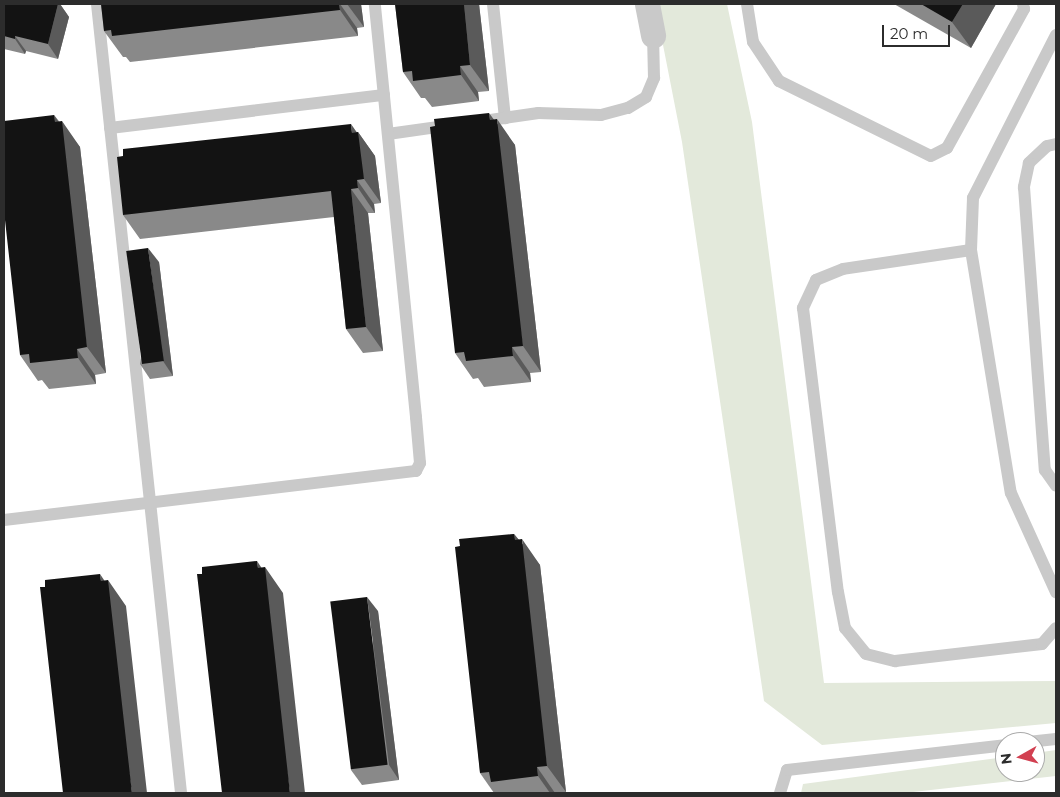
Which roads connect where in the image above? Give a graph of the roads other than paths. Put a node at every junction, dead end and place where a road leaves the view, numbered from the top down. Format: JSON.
{"nodes":[{"id":1,"x":97,"y":4,"type":"edge"},
{"id":2,"x":374,"y":4,"type":"edge"},
{"id":3,"x":493,"y":4,"type":"edge"},
{"id":4,"x":647,"y":4,"type":"edge"},
{"id":5,"x":747,"y":4,"type":"edge"},
{"id":6,"x":1023,"y":4,"type":"edge"},
{"id":7,"x":1056,"y":35,"type":"edge"},
{"id":8,"x":653,"y":36,"type":"joint"},
{"id":9,"x":384,"y":95,"type":"junction"},
{"id":10,"x":506,"y":118,"type":"junction"},
{"id":11,"x":110,"y":128,"type":"junction"},
{"id":12,"x":388,"y":134,"type":"junction"},
{"id":13,"x":1056,"y":144,"type":"edge"},
{"id":14,"x":971,"y":250,"type":"junction"},
{"id":15,"x":1056,"y":486,"type":"edge"},
{"id":16,"x":150,"y":504,"type":"junction"},
{"id":17,"x":4,"y":520,"type":"edge"},
{"id":18,"x":1056,"y":592,"type":"edge"},
{"id":19,"x":1056,"y":628,"type":"edge"},
{"id":20,"x":995,"y":746,"type":"edge"},
{"id":21,"x":181,"y":793,"type":"edge"},
{"id":22,"x":780,"y":793,"type":"edge"}],
"edges":[{"from":1,"to":11,"type":"lane"},
{"from":2,"to":9,"type":"lane"},
{"from":3,"to":10,"type":"lane"},
{"from":4,"to":8,"type":"street"},
{"from":5,"to":6,"type":"lane"},
{"from":7,"to":14,"type":"lane"},
{"from":8,"to":10,"type":"lane"},
{"from":9,"to":11,"type":"lane"},
{"from":9,"to":12,"type":"lane"},
{"from":10,"to":12,"type":"lane"},
{"from":11,"to":16,"type":"lane"},
{"from":12,"to":16,"type":"lane"},
{"from":13,"to":15,"type":"lane"},
{"from":14,"to":18,"type":"lane"},
{"from":14,"to":19,"type":"lane"},
{"from":16,"to":17,"type":"lane"},
{"from":16,"to":21,"type":"lane"},
{"from":20,"to":22,"type":"lane"}]}
